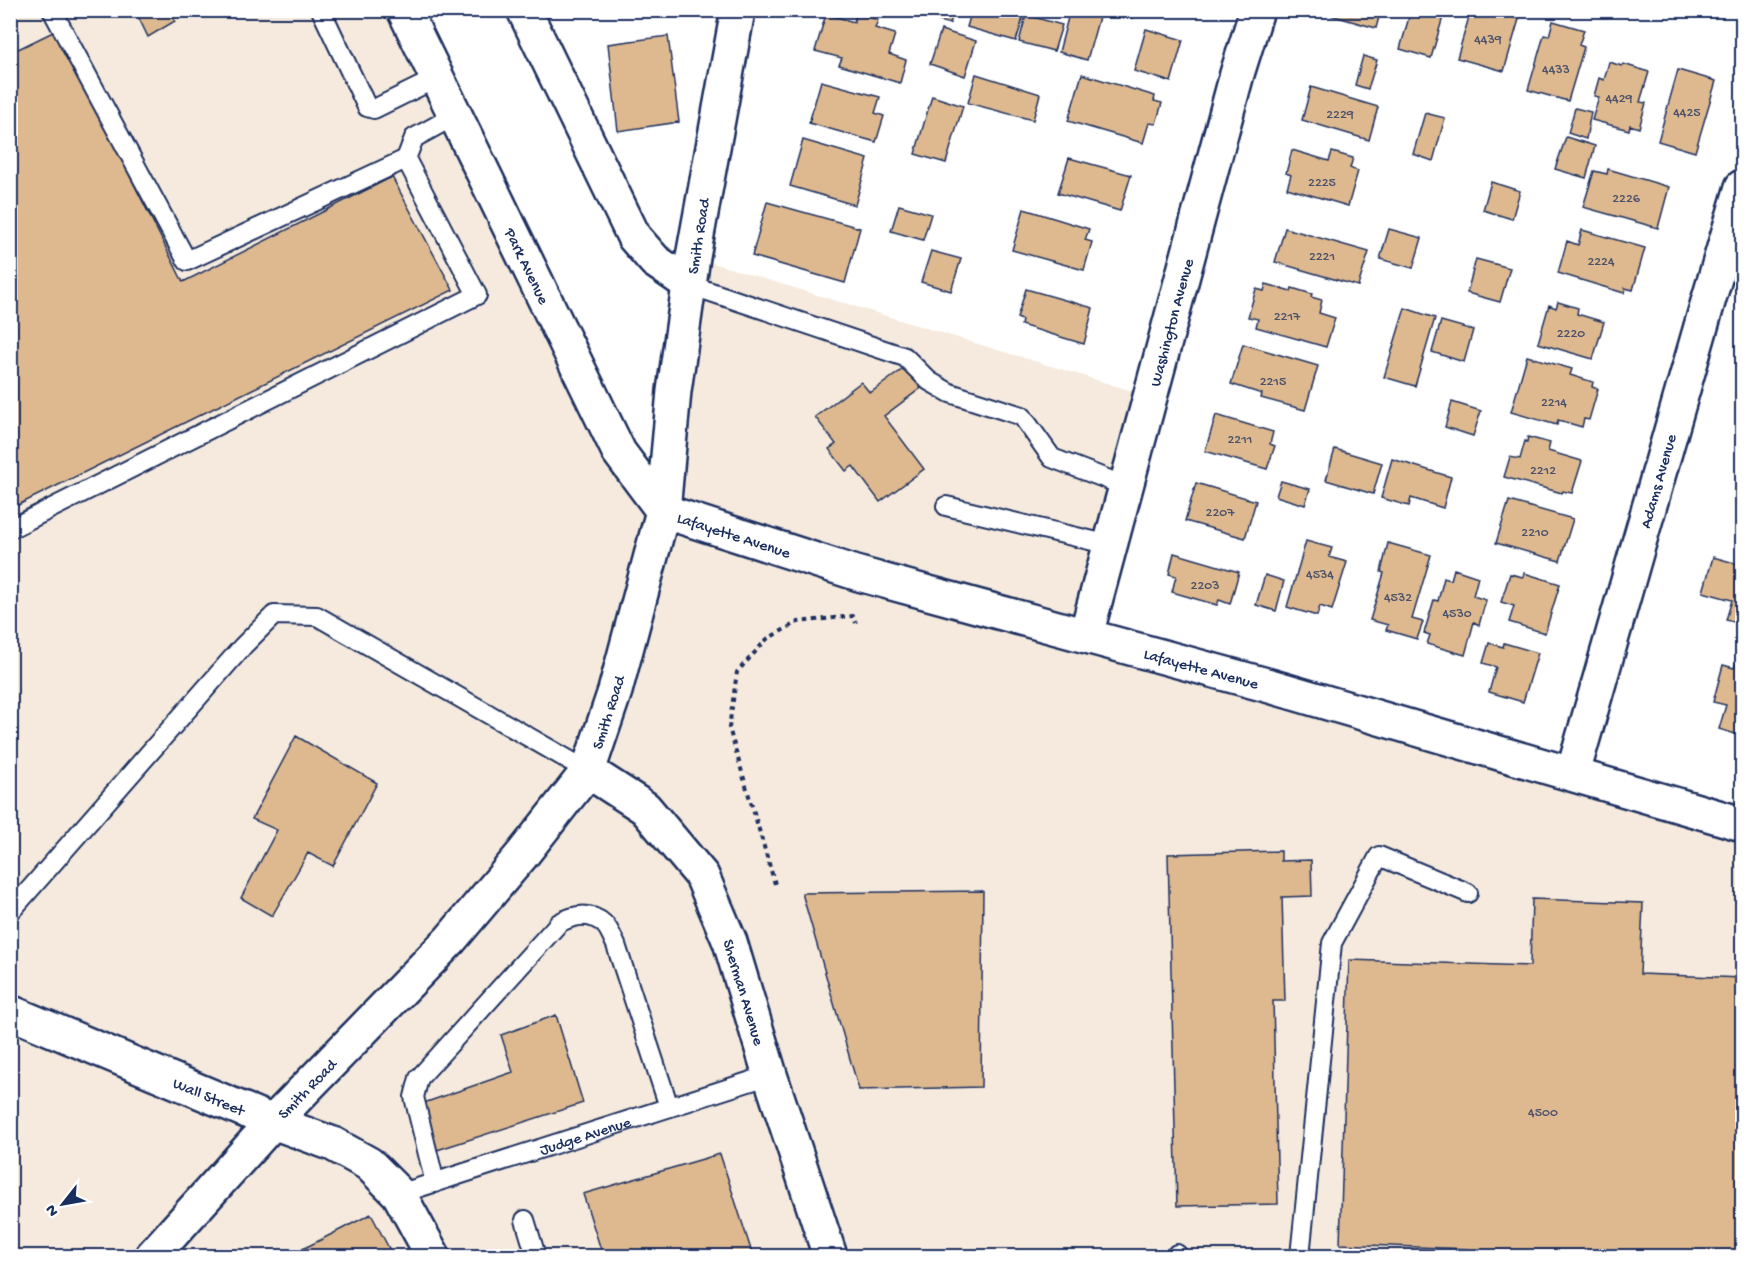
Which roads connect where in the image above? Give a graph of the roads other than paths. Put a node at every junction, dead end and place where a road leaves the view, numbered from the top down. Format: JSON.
{"nodes":[{"id":1,"x":52,"y":10,"type":"edge"},
{"id":2,"x":321,"y":10,"type":"edge"},
{"id":3,"x":404,"y":10,"type":"edge"},
{"id":4,"x":524,"y":10,"type":"edge"},
{"id":5,"x":738,"y":10,"type":"edge"},
{"id":6,"x":1257,"y":10,"type":"edge"},
{"id":7,"x":437,"y":78,"type":"junction"},
{"id":8,"x":456,"y":116,"type":"junction"},
{"id":9,"x":406,"y":159,"type":"junction"},
{"id":10,"x":1743,"y":187,"type":"edge"},
{"id":11,"x":690,"y":285,"type":"junction"},
{"id":12,"x":1125,"y":486,"type":"junction"},
{"id":13,"x":946,"y":506,"type":"dead end"},
{"id":14,"x":663,"y":511,"type":"junction"},
{"id":15,"x":10,"y":529,"type":"edge"},
{"id":16,"x":1110,"y":545,"type":"junction"},
{"id":17,"x":1086,"y":635,"type":"junction"},
{"id":18,"x":588,"y":771,"type":"junction"},
{"id":19,"x":1573,"y":773,"type":"junction"},
{"id":20,"x":1743,"y":824,"type":"edge"},
{"id":21,"x":1468,"y":893,"type":"dead end"},
{"id":22,"x":10,"y":912,"type":"edge"},
{"id":23,"x":10,"y":1012,"type":"edge"},
{"id":24,"x":770,"y":1075,"type":"junction"},
{"id":25,"x":669,"y":1107,"type":"junction"},
{"id":26,"x":273,"y":1122,"type":"junction"},
{"id":27,"x":435,"y":1183,"type":"junction"},
{"id":28,"x":399,"y":1194,"type":"junction"},
{"id":29,"x":525,"y":1220,"type":"dead end"},
{"id":30,"x":152,"y":1257,"type":"edge"},
{"id":31,"x":433,"y":1257,"type":"edge"},
{"id":32,"x":536,"y":1257,"type":"edge"},
{"id":33,"x":830,"y":1257,"type":"edge"},
{"id":34,"x":1300,"y":1257,"type":"edge"}],
"edges":[{"from":1,"to":9,"type":"lane"},
{"from":2,"to":7,"type":"lane"},
{"from":3,"to":7,"type":"street","name":"Park Avenue"},
{"from":4,"to":11,"type":"street"},
{"from":5,"to":11,"type":"street","name":"Smith Road"},
{"from":6,"to":12,"type":"street","name":"Washington Avenue"},
{"from":7,"to":8,"type":"street","name":"Park Avenue"},
{"from":8,"to":9,"type":"lane"},
{"from":8,"to":14,"type":"street","name":"Park Avenue"},
{"from":9,"to":15,"type":"lane"},
{"from":10,"to":19,"type":"street","name":"Adams Avenue"},
{"from":11,"to":12,"type":"lane"},
{"from":11,"to":14,"type":"street","name":"Smith Road"},
{"from":12,"to":16,"type":"street","name":"Washington Avenue"},
{"from":13,"to":16,"type":"lane"},
{"from":14,"to":17,"type":"street","name":"Lafayette Avenue"},
{"from":14,"to":18,"type":"street","name":"Smith Road"},
{"from":16,"to":17,"type":"street","name":"Washington Avenue"},
{"from":17,"to":19,"type":"street","name":"Lafayette Avenue"},
{"from":18,"to":22,"type":"lane"},
{"from":18,"to":24,"type":"street","name":"Sherman Avenue"},
{"from":18,"to":26,"type":"street","name":"Smith Road"},
{"from":19,"to":20,"type":"street","name":"Lafayette Avenue"},
{"from":21,"to":34,"type":"lane"},
{"from":23,"to":26,"type":"street","name":"Wall Street"},
{"from":24,"to":25,"type":"lane","name":"Judge Avenue"},
{"from":24,"to":33,"type":"street","name":"Sherman Avenue"},
{"from":25,"to":27,"type":"lane","name":"Judge Avenue"},
{"from":25,"to":27,"type":"lane"},
{"from":26,"to":28,"type":"street","name":"Wall Street"},
{"from":26,"to":30,"type":"street","name":"Smith Road"},
{"from":27,"to":28,"type":"lane","name":"Judge Avenue"},
{"from":28,"to":31,"type":"street","name":"Wall Street"},
{"from":29,"to":32,"type":"lane"}]}
